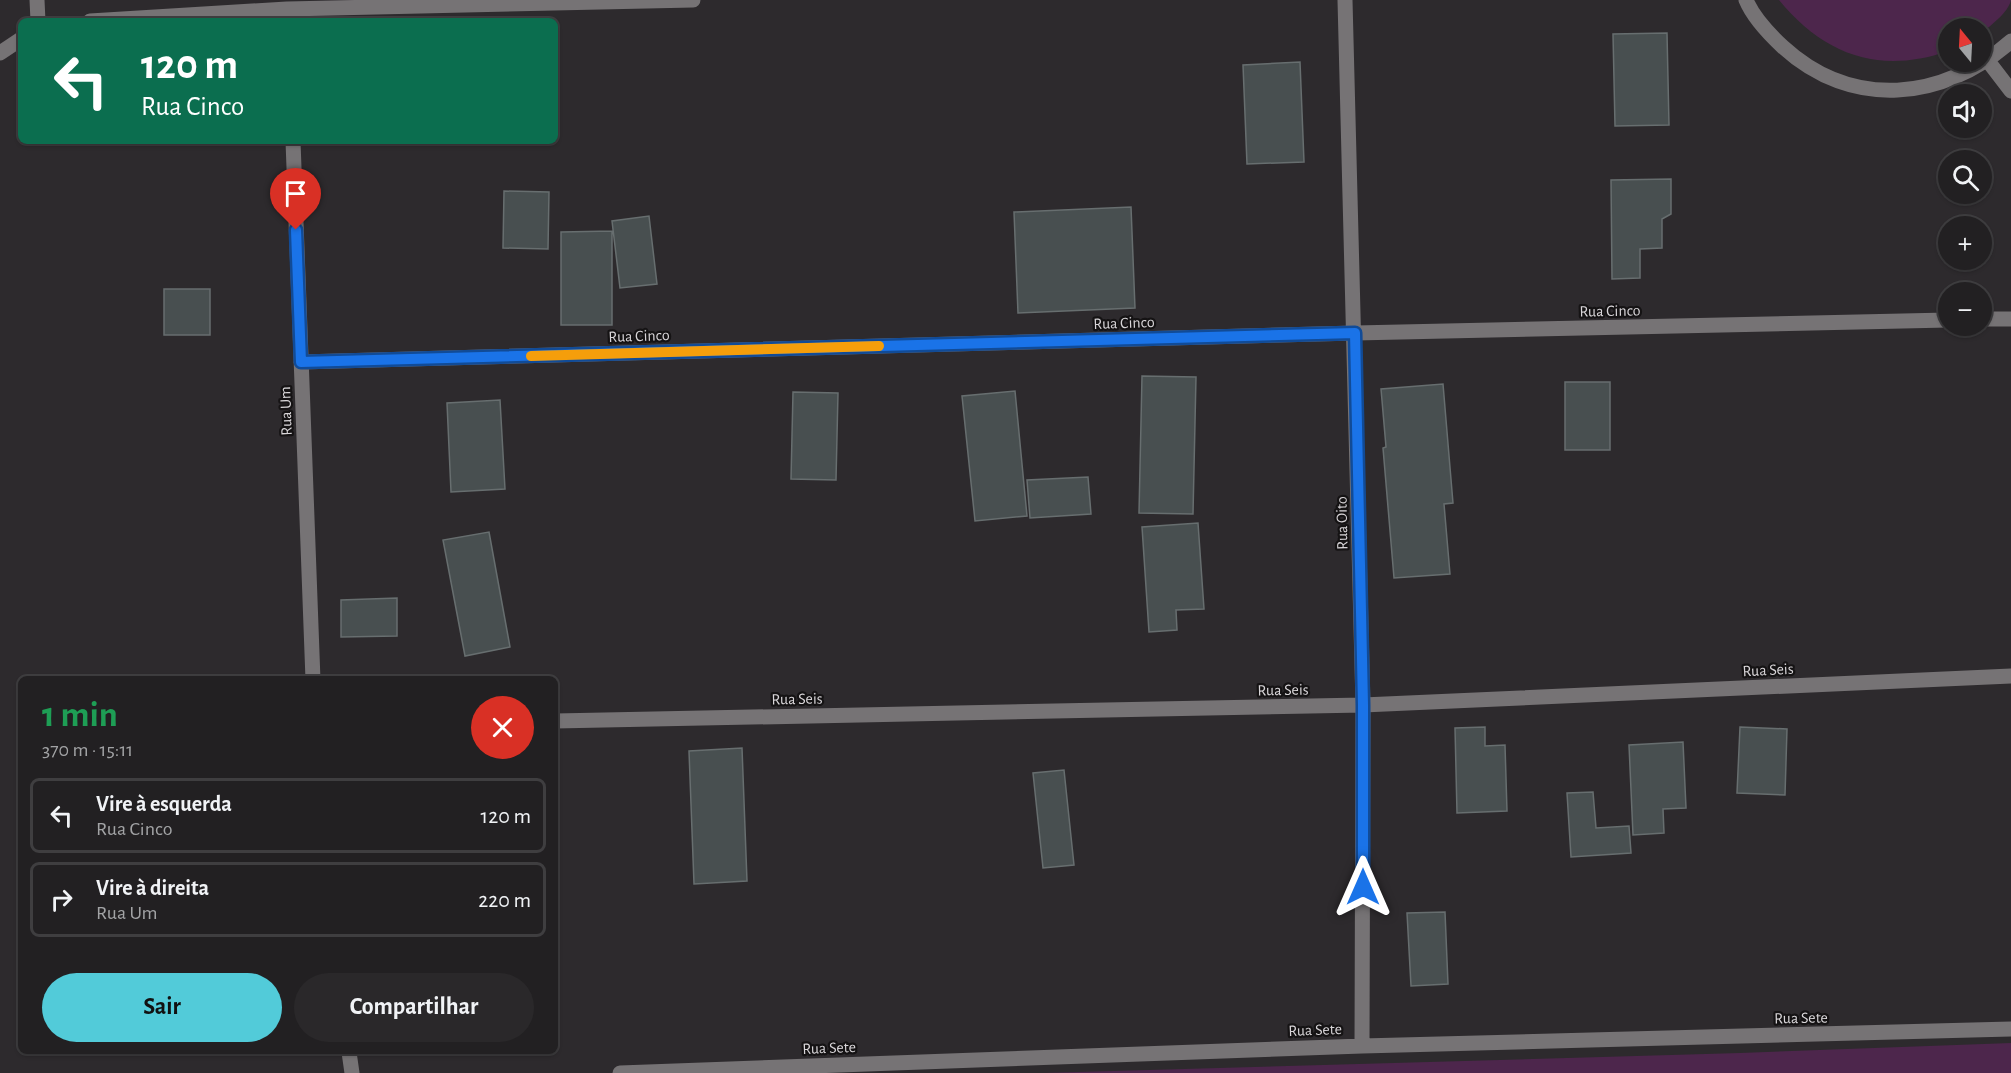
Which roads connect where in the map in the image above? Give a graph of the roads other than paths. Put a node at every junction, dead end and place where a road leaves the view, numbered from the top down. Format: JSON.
{"nodes":[{"id":1,"x":37,"y":0,"type":"edge"},
{"id":2,"x":693,"y":0,"type":"edge"},
{"id":3,"x":1345,"y":0,"type":"edge"},
{"id":4,"x":1746,"y":0,"type":"edge"},
{"id":5,"x":287,"y":10,"type":"edge"},
{"id":6,"x":38,"y":18,"type":"edge"},
{"id":7,"x":144,"y":18,"type":"edge"},
{"id":8,"x":18,"y":41,"type":"edge"},
{"id":9,"x":2011,"y":41,"type":"edge"},
{"id":10,"x":0,"y":53,"type":"edge"},
{"id":11,"x":1992,"y":58,"type":"edge"},
{"id":12,"x":1992,"y":66,"type":"edge"},
{"id":13,"x":1968,"y":72,"type":"edge"},
{"id":14,"x":2011,"y":91,"type":"edge"},
{"id":15,"x":292,"y":144,"type":"edge"},
{"id":16,"x":1992,"y":319,"type":"edge"},
{"id":17,"x":2011,"y":319,"type":"edge"},
{"id":18,"x":1938,"y":320,"type":"edge"},
{"id":19,"x":1355,"y":333,"type":"junction"},
{"id":20,"x":301,"y":362,"type":"junction"},
{"id":21,"x":313,"y":676,"type":"edge"},
{"id":22,"x":2011,"y":676,"type":"edge"},
{"id":23,"x":1363,"y":705,"type":"junction"},
{"id":24,"x":558,"y":721,"type":"edge"},
{"id":25,"x":2011,"y":1029,"type":"edge"},
{"id":26,"x":1362,"y":1046,"type":"junction"},
{"id":27,"x":349,"y":1054,"type":"edge"},
{"id":28,"x":352,"y":1073,"type":"edge"},
{"id":29,"x":620,"y":1073,"type":"edge"}],
"edges":[{"from":1,"to":6,"type":"street"},
{"from":2,"to":5,"type":"street"},
{"from":3,"to":19,"type":"street","name":"Rua Oito"},
{"from":4,"to":13,"type":"street"},
{"from":5,"to":7,"type":"street"},
{"from":8,"to":10,"type":"street"},
{"from":9,"to":11,"type":"street"},
{"from":12,"to":14,"type":"street"},
{"from":15,"to":20,"type":"street","name":"Rua Um"},
{"from":16,"to":17,"type":"street"},
{"from":18,"to":19,"type":"street","name":"Rua Cinco"},
{"from":19,"to":20,"type":"street","name":"Rua Cinco"},
{"from":19,"to":23,"type":"street","name":"Rua Oito"},
{"from":20,"to":21,"type":"street","name":"Rua Um"},
{"from":22,"to":23,"type":"street","name":"Rua Seis"},
{"from":23,"to":24,"type":"street","name":"Rua Seis"},
{"from":23,"to":26,"type":"street","name":"Rua Oito"},
{"from":25,"to":26,"type":"street","name":"Rua Sete"},
{"from":26,"to":29,"type":"street","name":"Rua Sete"},
{"from":27,"to":28,"type":"street"}]}
